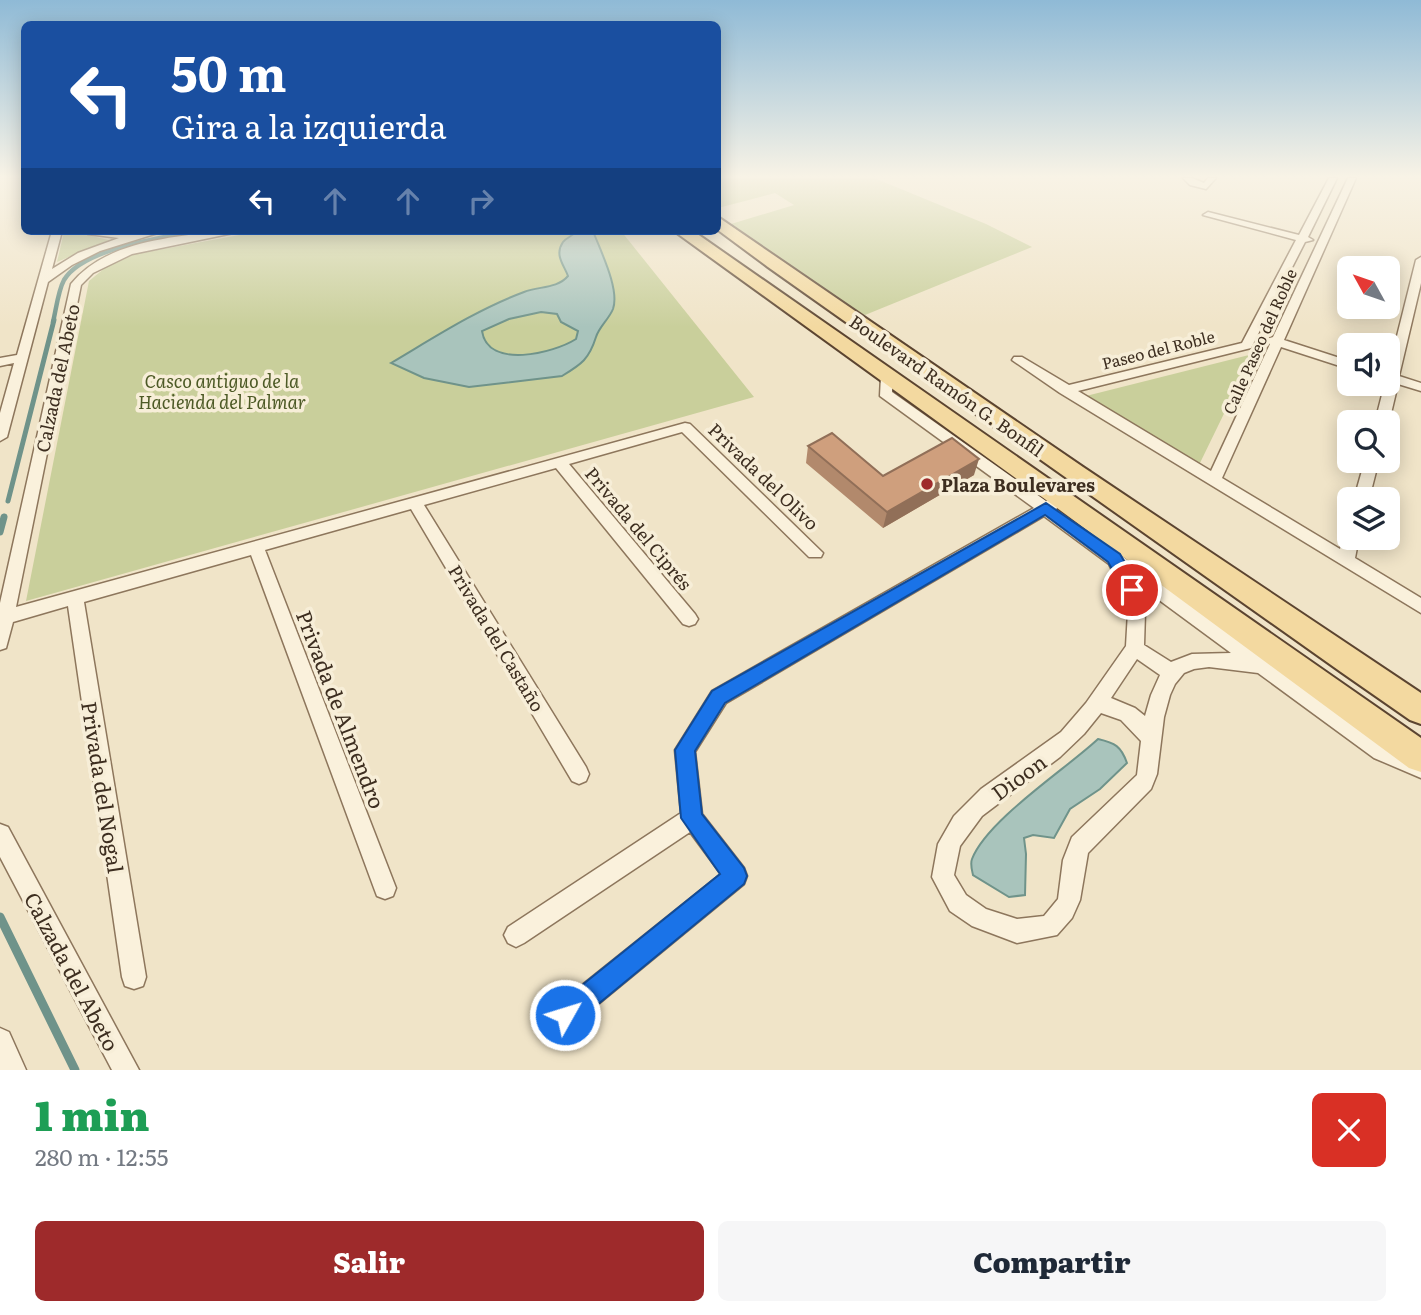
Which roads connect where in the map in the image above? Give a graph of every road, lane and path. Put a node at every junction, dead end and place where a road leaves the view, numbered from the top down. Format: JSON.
{"nodes":[{"id":1,"x":726,"y":228,"type":"edge"},
{"id":2,"x":1260,"y":228,"type":"edge"},
{"id":3,"x":1305,"y":228,"type":"edge"},
{"id":4,"x":1330,"y":228,"type":"edge"},
{"id":5,"x":56,"y":235,"type":"edge"},
{"id":6,"x":137,"y":235,"type":"edge"},
{"id":7,"x":218,"y":235,"type":"edge"},
{"id":8,"x":693,"y":235,"type":"edge"},
{"id":9,"x":693,"y":235,"type":"edge"},
{"id":10,"x":1300,"y":238,"type":"junction"},
{"id":11,"x":1323,"y":244,"type":"junction"},
{"id":12,"x":1421,"y":260,"type":"edge"},
{"id":13,"x":40,"y":284,"type":"junction"},
{"id":14,"x":1254,"y":335,"type":"junction"},
{"id":15,"x":1400,"y":340,"type":"edge"},
{"id":16,"x":1278,"y":342,"type":"junction"},
{"id":17,"x":20,"y":358,"type":"junction"},
{"id":18,"x":1018,"y":360,"type":"dead end"},
{"id":19,"x":1337,"y":361,"type":"edge"},
{"id":20,"x":0,"y":362,"type":"edge"},
{"id":21,"x":921,"y":367,"type":"junction"},
{"id":22,"x":887,"y":376,"type":"junction"},
{"id":23,"x":1400,"y":381,"type":"edge"},
{"id":24,"x":1421,"y":387,"type":"edge"},
{"id":25,"x":1065,"y":390,"type":"junction"},
{"id":26,"x":929,"y":407,"type":"junction"},
{"id":27,"x":685,"y":427,"type":"joint"},
{"id":28,"x":0,"y":437,"type":"edge"},
{"id":29,"x":559,"y":462,"type":"junction"},
{"id":30,"x":1065,"y":468,"type":"junction"},
{"id":31,"x":1214,"y":480,"type":"junction"},
{"id":32,"x":415,"y":503,"type":"junction"},
{"id":33,"x":1054,"y":503,"type":"junction"},
{"id":34,"x":256,"y":547,"type":"junction"},
{"id":35,"x":1348,"y":550,"type":"edge"},
{"id":36,"x":815,"y":553,"type":"dead end"},
{"id":37,"x":1114,"y":558,"type":"junction"},
{"id":38,"x":1346,"y":560,"type":"junction"},
{"id":39,"x":75,"y":598,"type":"junction"},
{"id":40,"x":1421,"y":606,"type":"edge"},
{"id":41,"x":6,"y":617,"type":"junction"},
{"id":42,"x":689,"y":619,"type":"dead end"},
{"id":43,"x":0,"y":642,"type":"edge"},
{"id":44,"x":1135,"y":648,"type":"junction"},
{"id":45,"x":1260,"y":666,"type":"junction"},
{"id":46,"x":1171,"y":671,"type":"junction"},
{"id":47,"x":1095,"y":704,"type":"junction"},
{"id":48,"x":1421,"y":710,"type":"edge"},
{"id":49,"x":1151,"y":740,"type":"junction"},
{"id":50,"x":1421,"y":757,"type":"edge"},
{"id":51,"x":1421,"y":769,"type":"edge"},
{"id":52,"x":579,"y":774,"type":"dead end"},
{"id":53,"x":692,"y":818,"type":"junction"},
{"id":54,"x":0,"y":835,"type":"edge"},
{"id":55,"x":385,"y":888,"type":"dead end"},
{"id":56,"x":516,"y":936,"type":"dead end"},
{"id":57,"x":134,"y":977,"type":"dead end"},
{"id":58,"x":565,"y":1015,"type":"dead end"},
{"id":59,"x":0,"y":1041,"type":"edge"},
{"id":60,"x":13,"y":1070,"type":"edge"},
{"id":61,"x":126,"y":1070,"type":"edge"}],
"edges":[{"from":1,"to":21,"type":"main road","name":"Boulevard Ramón G. Bonfil"},
{"from":2,"to":10,"type":"street"},
{"from":3,"to":10,"type":"street","name":"Calle Paseo del Roble"},
{"from":4,"to":11,"type":"street","name":"Calle Paseo del Roble"},
{"from":5,"to":13,"type":"street","name":"Calzada del Abeto"},
{"from":6,"to":13,"type":"street"},
{"from":7,"to":41,"type":"street","name":"Calzada del Abeto"},
{"from":8,"to":21,"type":"main road"},
{"from":9,"to":22,"type":"main road","name":"Boulevard Ramón G. Bonfil"},
{"from":10,"to":11,"type":"street"},
{"from":10,"to":14,"type":"street","name":"Calle Paseo del Roble"},
{"from":11,"to":16,"type":"street","name":"Calle Paseo del Roble"},
{"from":12,"to":15,"type":"street"},
{"from":13,"to":17,"type":"street","name":"Calzada del Abeto"},
{"from":14,"to":16,"type":"street"},
{"from":14,"to":25,"type":"street","name":"Paseo del Roble"},
{"from":16,"to":19,"type":"street"},
{"from":16,"to":31,"type":"street","name":"Calle Paseo del Roble"},
{"from":17,"to":20,"type":"street"},
{"from":17,"to":28,"type":"street","name":"Calzada del Abeto"},
{"from":18,"to":25,"type":"street"},
{"from":21,"to":22,"type":"main road"},
{"from":21,"to":30,"type":"main road","name":"Boulevard Ramón G. Bonfil"},
{"from":22,"to":26,"type":"main road","name":"Boulevard Ramón G. Bonfil"},
{"from":22,"to":33,"type":"street","name":"Boulevard Ramón G. Bonfil"},
{"from":23,"to":24,"type":"street"},
{"from":25,"to":31,"type":"street"},
{"from":26,"to":30,"type":"main road"},
{"from":26,"to":33,"type":"main road","name":"Boulevard Ramón G. Bonfil"},
{"from":27,"to":29,"type":"street"},
{"from":27,"to":36,"type":"street","name":"Privada del Olivo"},
{"from":29,"to":32,"type":"street"},
{"from":29,"to":42,"type":"street","name":"Privada del Ciprés"},
{"from":30,"to":48,"type":"main road","name":"Boulevard Ramón G. Bonfil"},
{"from":31,"to":38,"type":"street"},
{"from":32,"to":34,"type":"street"},
{"from":32,"to":52,"type":"street","name":"Privada del Castaño"},
{"from":33,"to":37,"type":"street","name":"Boulevard Ramón G. Bonfil"},
{"from":33,"to":50,"type":"main road","name":"Boulevard Ramón G. Bonfil"},
{"from":33,"to":53,"type":"street"},
{"from":34,"to":39,"type":"street"},
{"from":34,"to":55,"type":"street","name":"Privada de Almendro"},
{"from":35,"to":38,"type":"street"},
{"from":37,"to":44,"type":"street"},
{"from":37,"to":45,"type":"street","name":"Boulevard Ramón G. Bonfil"},
{"from":38,"to":40,"type":"street"},
{"from":39,"to":41,"type":"street"},
{"from":39,"to":57,"type":"street","name":"Privada del Nogal"},
{"from":41,"to":43,"type":"street","name":"Calzada del Abeto"},
{"from":44,"to":46,"type":"street"},
{"from":44,"to":47,"type":"street","name":"Dioon"},
{"from":45,"to":46,"type":"street"},
{"from":45,"to":51,"type":"street","name":"Boulevard Ramón G. Bonfil"},
{"from":46,"to":49,"type":"street","name":"Dioon"},
{"from":47,"to":49,"type":"street"},
{"from":47,"to":49,"type":"street","name":"Dioon"},
{"from":53,"to":56,"type":"street"},
{"from":53,"to":58,"type":"street"},
{"from":54,"to":61,"type":"street","name":"Calzada del Abeto"},
{"from":59,"to":60,"type":"street"}]}
